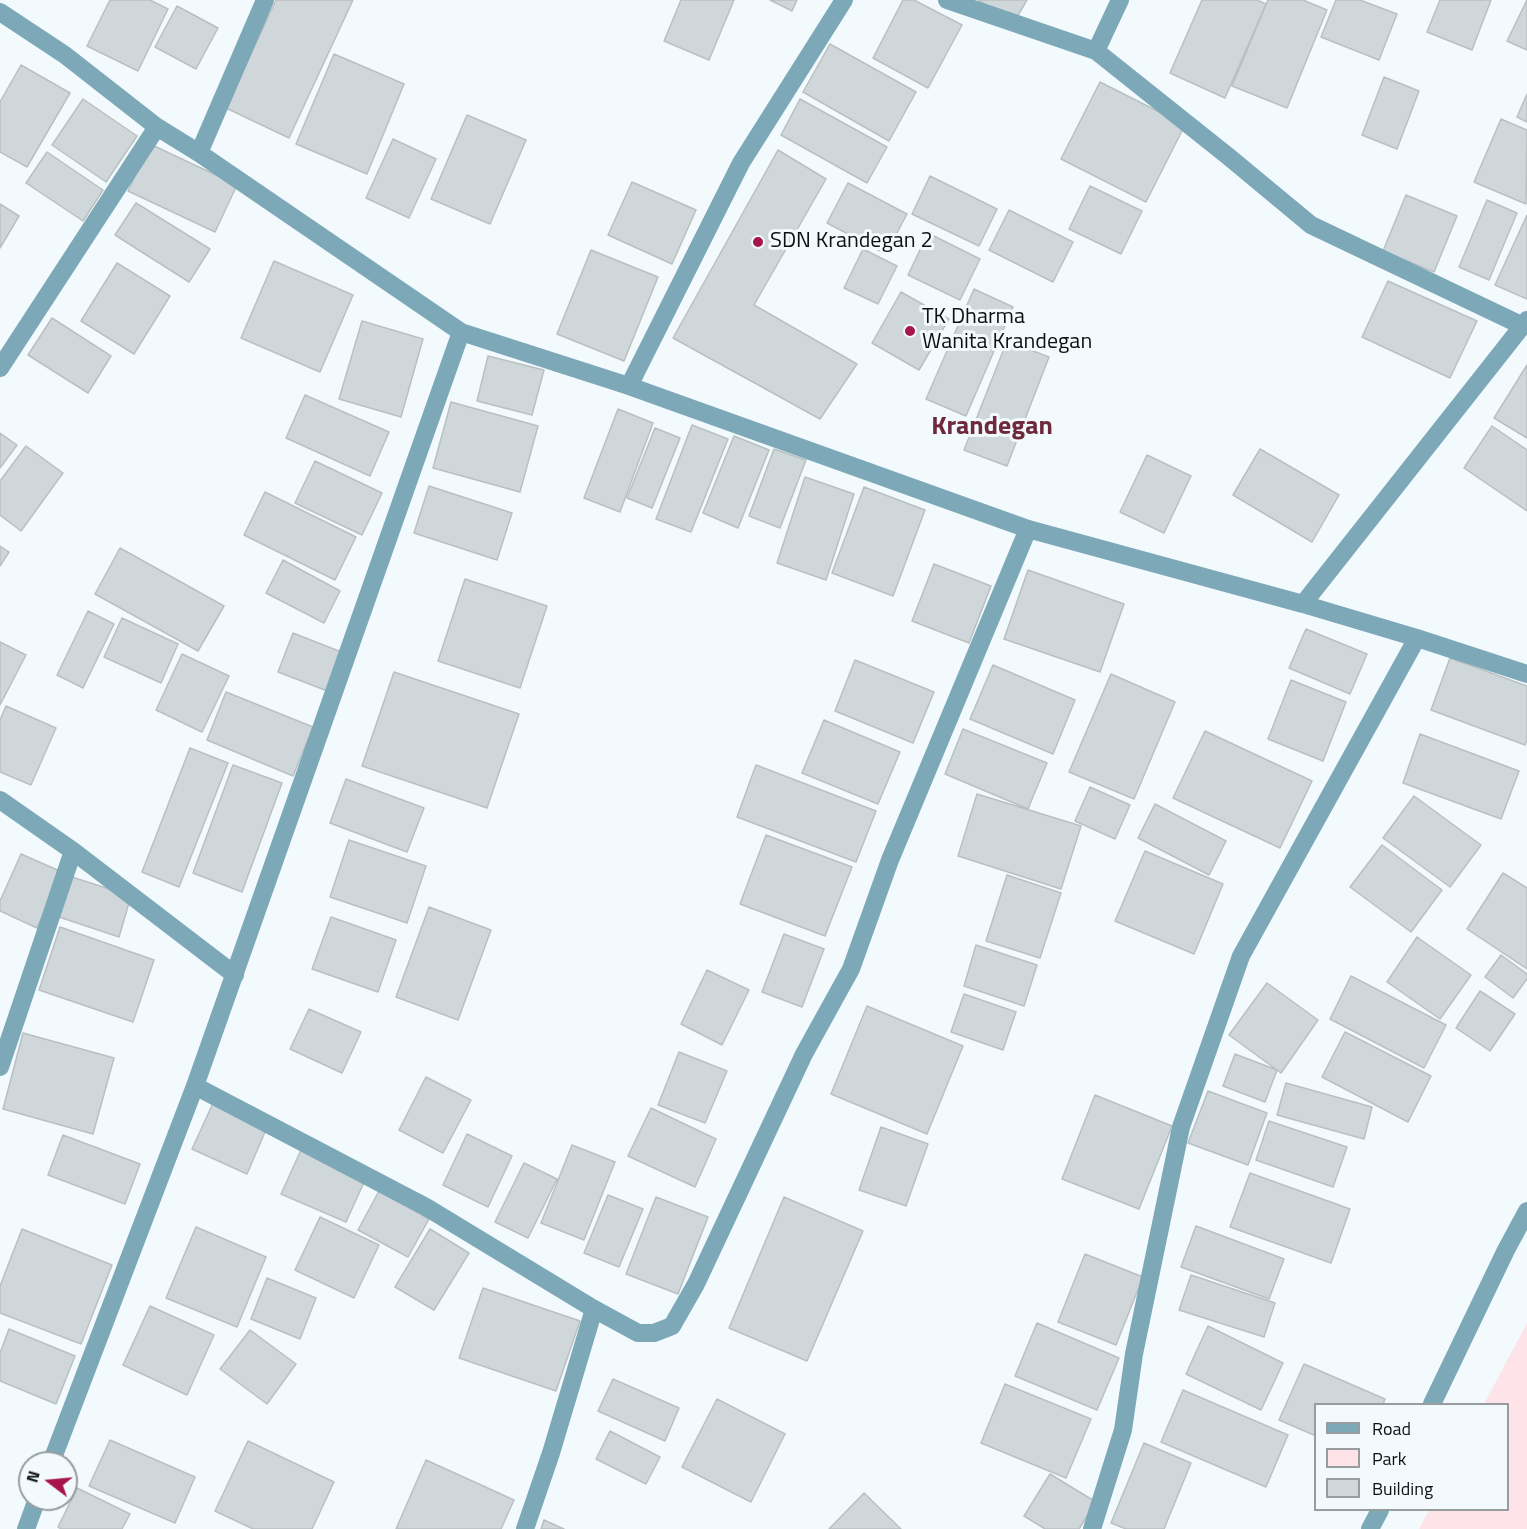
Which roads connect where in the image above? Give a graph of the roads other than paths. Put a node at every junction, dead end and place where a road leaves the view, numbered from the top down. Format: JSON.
{"nodes":[{"id":1,"x":265,"y":0,"type":"edge"},
{"id":2,"x":844,"y":0,"type":"edge"},
{"id":3,"x":947,"y":0,"type":"edge"},
{"id":4,"x":1120,"y":0,"type":"edge"},
{"id":5,"x":0,"y":12,"type":"edge"},
{"id":6,"x":1096,"y":51,"type":"junction"},
{"id":7,"x":157,"y":127,"type":"junction"},
{"id":8,"x":199,"y":153,"type":"junction"},
{"id":9,"x":1525,"y":323,"type":"edge"},
{"id":10,"x":461,"y":332,"type":"junction"},
{"id":11,"x":0,"y":368,"type":"edge"},
{"id":12,"x":629,"y":386,"type":"junction"},
{"id":13,"x":1028,"y":529,"type":"junction"},
{"id":14,"x":1302,"y":604,"type":"junction"},
{"id":15,"x":1417,"y":638,"type":"junction"},
{"id":16,"x":1527,"y":674,"type":"edge"},
{"id":17,"x":0,"y":800,"type":"edge"},
{"id":18,"x":73,"y":851,"type":"junction"},
{"id":19,"x":235,"y":975,"type":"junction"},
{"id":20,"x":0,"y":1067,"type":"edge"},
{"id":21,"x":195,"y":1086,"type":"junction"},
{"id":22,"x":1527,"y":1211,"type":"edge"},
{"id":23,"x":594,"y":1309,"type":"junction"},
{"id":24,"x":1432,"y":1403,"type":"edge"},
{"id":25,"x":56,"y":1451,"type":"edge"},
{"id":26,"x":33,"y":1511,"type":"edge"},
{"id":27,"x":1379,"y":1511,"type":"edge"},
{"id":28,"x":26,"y":1529,"type":"edge"},
{"id":29,"x":525,"y":1529,"type":"edge"},
{"id":30,"x":1092,"y":1529,"type":"edge"},
{"id":31,"x":1370,"y":1529,"type":"edge"}],
"edges":[{"from":1,"to":8,"type":"street"},
{"from":2,"to":12,"type":"street"},
{"from":3,"to":6,"type":"street"},
{"from":4,"to":6,"type":"street"},
{"from":5,"to":7,"type":"street"},
{"from":6,"to":9,"type":"street"},
{"from":7,"to":8,"type":"street"},
{"from":7,"to":11,"type":"street"},
{"from":8,"to":10,"type":"street"},
{"from":9,"to":14,"type":"street"},
{"from":10,"to":12,"type":"street"},
{"from":10,"to":19,"type":"street"},
{"from":12,"to":13,"type":"street"},
{"from":13,"to":14,"type":"street"},
{"from":13,"to":23,"type":"street"},
{"from":14,"to":15,"type":"street"},
{"from":15,"to":16,"type":"street"},
{"from":15,"to":30,"type":"street"},
{"from":17,"to":18,"type":"street"},
{"from":18,"to":19,"type":"street"},
{"from":18,"to":20,"type":"street"},
{"from":19,"to":21,"type":"street"},
{"from":21,"to":23,"type":"street"},
{"from":21,"to":25,"type":"street"},
{"from":22,"to":24,"type":"street"},
{"from":23,"to":29,"type":"street"},
{"from":26,"to":28,"type":"street"},
{"from":27,"to":31,"type":"street"}]}
